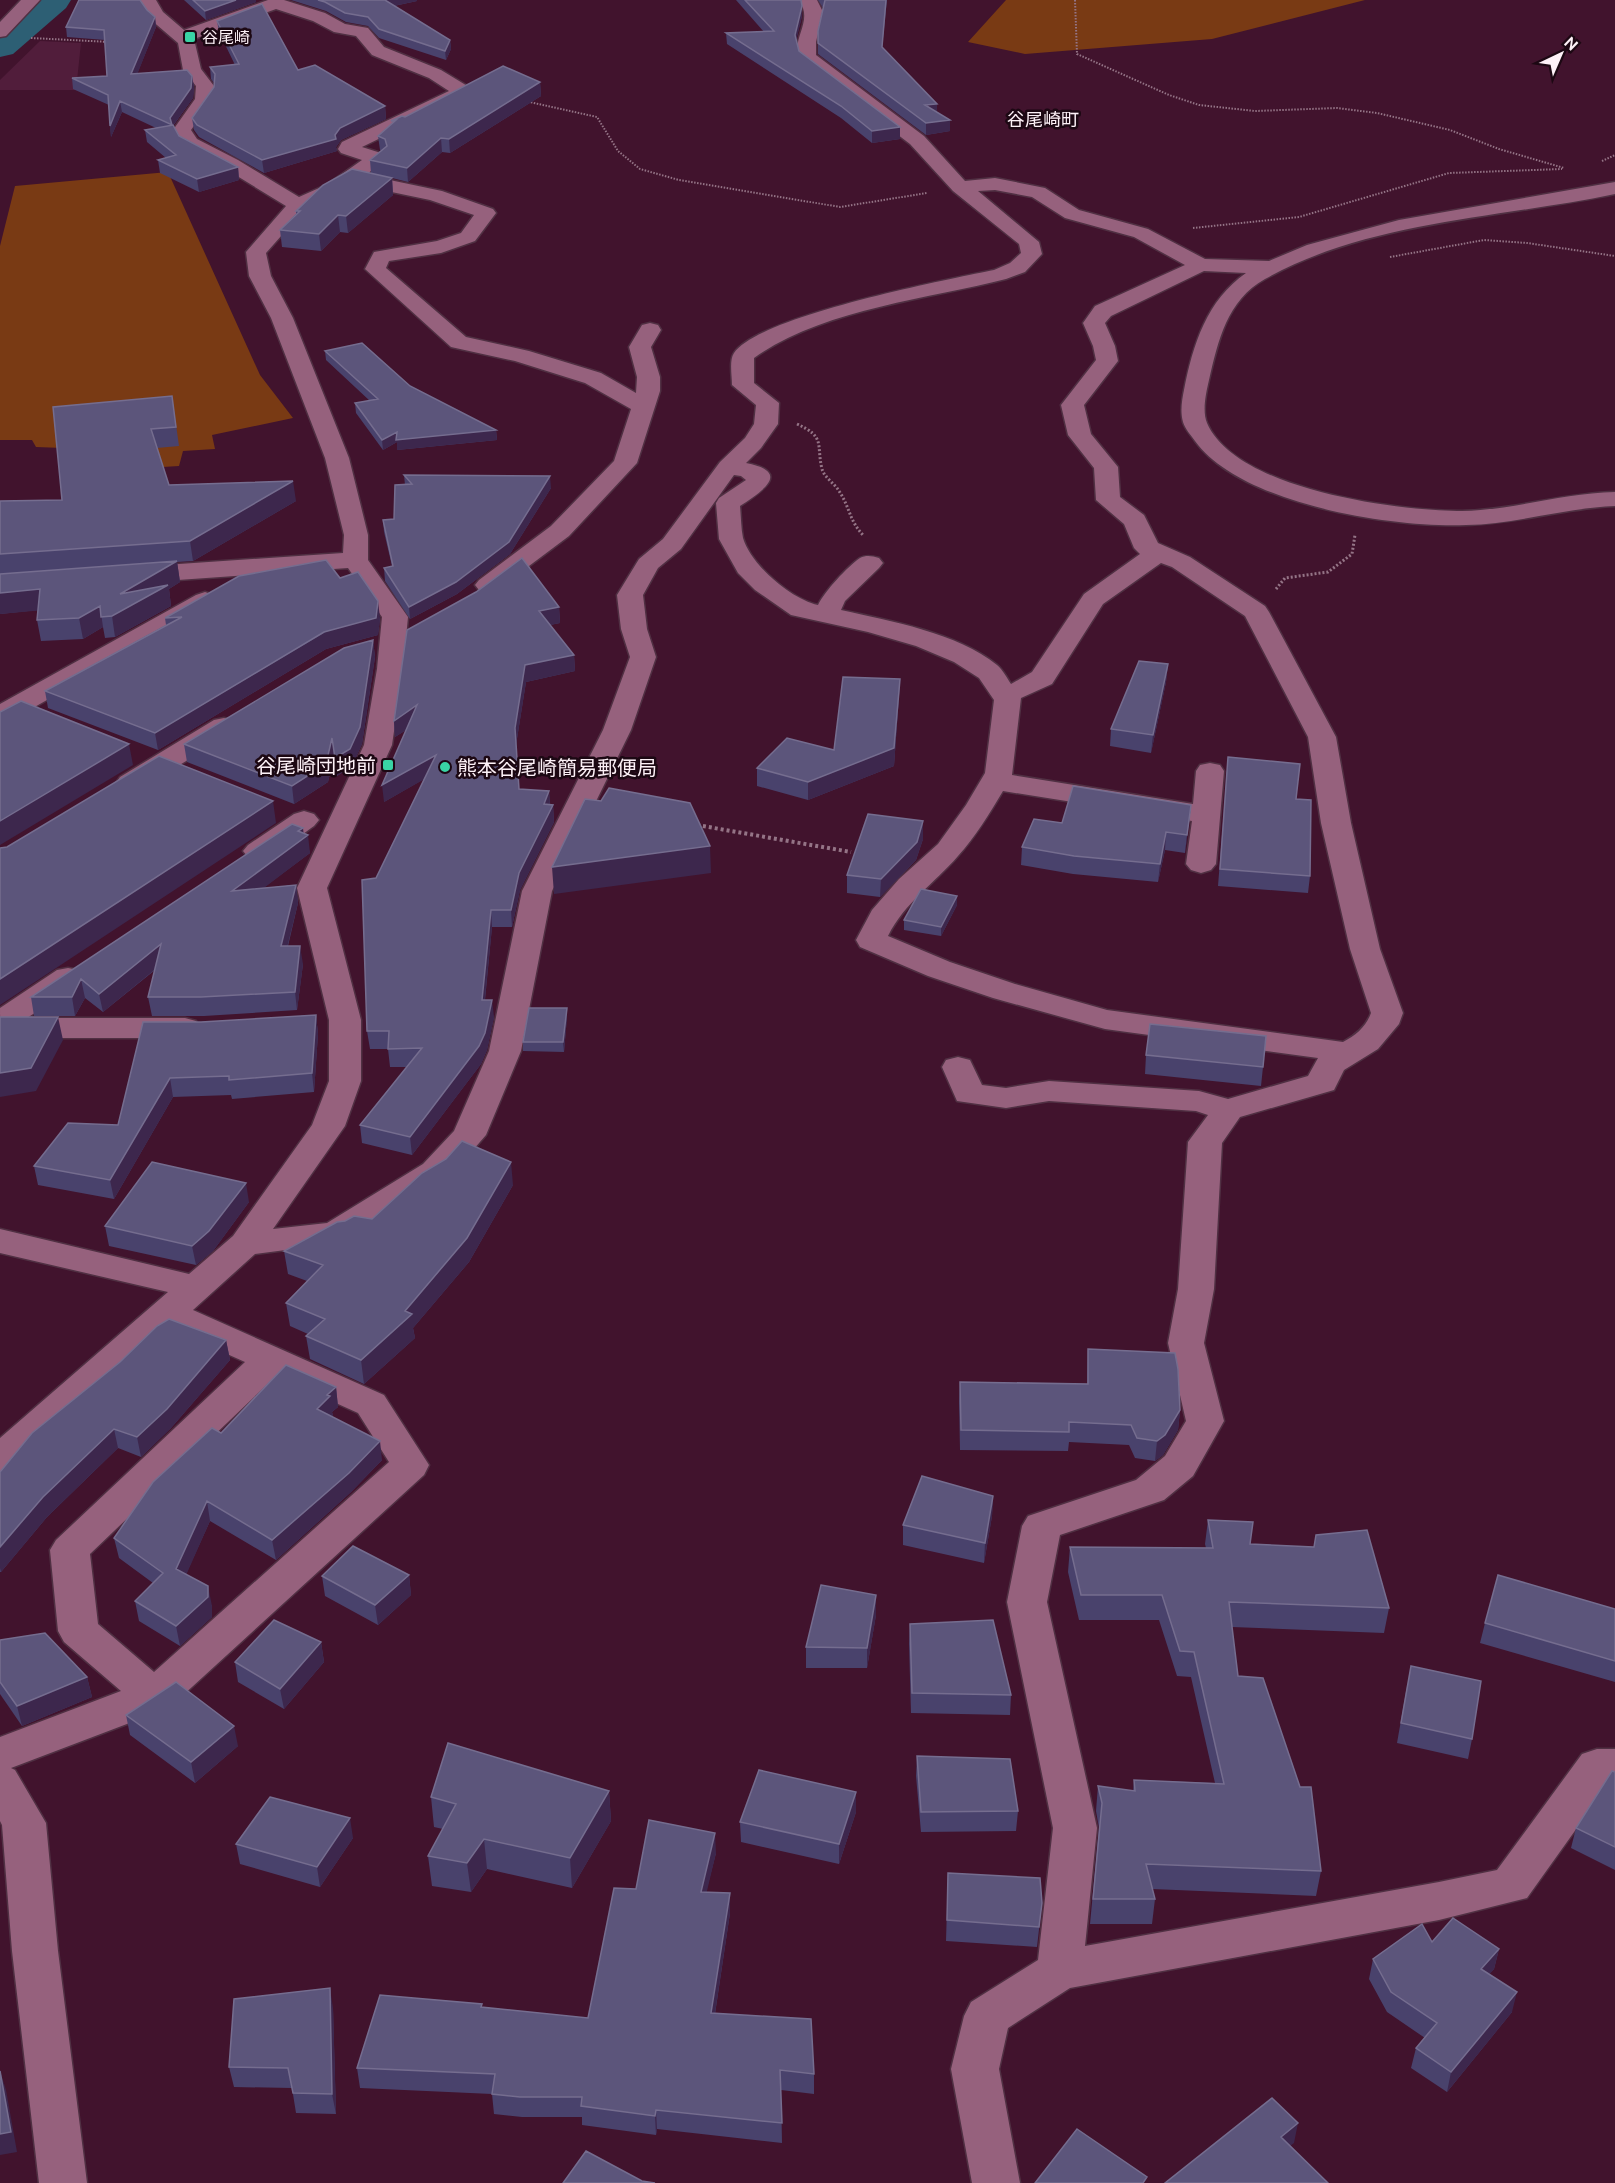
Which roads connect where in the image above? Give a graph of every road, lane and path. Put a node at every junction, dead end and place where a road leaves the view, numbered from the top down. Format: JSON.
{"nodes":[{"id":1,"x":31,"y":0,"type":"edge"},
{"id":2,"x":147,"y":0,"type":"edge"},
{"id":3,"x":808,"y":0,"type":"edge"},
{"id":4,"x":1075,"y":0,"type":"edge"},
{"id":5,"x":0,"y":32,"type":"edge"},
{"id":6,"x":181,"y":36,"type":"junction"},
{"id":7,"x":28,"y":38,"type":"dead end"},
{"id":8,"x":120,"y":42,"type":"edge"},
{"id":9,"x":463,"y":91,"type":"junction"},
{"id":10,"x":1615,"y":156,"type":"edge"},
{"id":11,"x":1594,"y":163,"type":"dead end"},
{"id":12,"x":351,"y":178,"type":"junction"},
{"id":13,"x":960,"y":188,"type":"junction"},
{"id":14,"x":1615,"y":188,"type":"edge"},
{"id":15,"x":298,"y":205,"type":"junction"},
{"id":16,"x":1189,"y":229,"type":"dead end"},
{"id":17,"x":1615,"y":256,"type":"edge"},
{"id":18,"x":1386,"y":257,"type":"dead end"},
{"id":19,"x":1201,"y":265,"type":"junction"},
{"id":20,"x":1273,"y":267,"type":"junction"},
{"id":21,"x":650,"y":330,"type":"dead end"},
{"id":22,"x":643,"y":407,"type":"junction"},
{"id":23,"x":767,"y":417,"type":"junction"},
{"id":24,"x":728,"y":467,"type":"junction"},
{"id":25,"x":1615,"y":499,"type":"edge"},
{"id":26,"x":1355,"y":534,"type":"dead end"},
{"id":27,"x":1158,"y":553,"type":"junction"},
{"id":28,"x":355,"y":560,"type":"junction"},
{"id":29,"x":870,"y":563,"type":"joint"},
{"id":30,"x":270,"y":564,"type":"junction"},
{"id":31,"x":106,"y":577,"type":"edge"},
{"id":32,"x":467,"y":601,"type":"edge"},
{"id":33,"x":1256,"y":612,"type":"junction"},
{"id":34,"x":825,"y":616,"type":"junction"},
{"id":35,"x":419,"y":627,"type":"edge"},
{"id":36,"x":380,"y":645,"type":"junction"},
{"id":37,"x":1005,"y":693,"type":"junction"},
{"id":38,"x":8,"y":711,"type":"edge"},
{"id":39,"x":249,"y":711,"type":"edge"},
{"id":40,"x":47,"y":719,"type":"edge"},
{"id":41,"x":130,"y":752,"type":"dead end"},
{"id":42,"x":161,"y":765,"type":"junction"},
{"id":43,"x":1210,"y":771,"type":"dead end"},
{"id":44,"x":194,"y":777,"type":"edge"},
{"id":45,"x":994,"y":781,"type":"junction"},
{"id":46,"x":112,"y":794,"type":"edge"},
{"id":47,"x":271,"y":807,"type":"dead end"},
{"id":48,"x":1207,"y":814,"type":"junction"},
{"id":49,"x":304,"y":820,"type":"junction"},
{"id":50,"x":687,"y":823,"type":"edge"},
{"id":51,"x":336,"y":834,"type":"junction"},
{"id":52,"x":851,"y":852,"type":"dead end"},
{"id":53,"x":1201,"y":864,"type":"dead end"},
{"id":54,"x":235,"y":866,"type":"edge"},
{"id":55,"x":88,"y":963,"type":"edge"},
{"id":56,"x":0,"y":1022,"type":"edge"},
{"id":57,"x":0,"y":1028,"type":"edge"},
{"id":58,"x":214,"y":1028,"type":"edge"},
{"id":59,"x":1349,"y":1053,"type":"junction"},
{"id":60,"x":958,"y":1066,"type":"dead end"},
{"id":61,"x":1228,"y":1110,"type":"junction"},
{"id":62,"x":0,"y":1241,"type":"edge"},
{"id":63,"x":245,"y":1244,"type":"junction"},
{"id":64,"x":181,"y":1299,"type":"junction"},
{"id":65,"x":271,"y":1359,"type":"junction"},
{"id":66,"x":0,"y":1460,"type":"edge"},
{"id":67,"x":154,"y":1696,"type":"junction"},
{"id":68,"x":0,"y":1755,"type":"edge"},
{"id":69,"x":1615,"y":1766,"type":"edge"},
{"id":70,"x":0,"y":1782,"type":"edge"},
{"id":71,"x":1060,"y":1970,"type":"junction"},
{"id":72,"x":63,"y":2183,"type":"edge"},
{"id":73,"x":996,"y":2183,"type":"edge"}],
"edges":[{"from":1,"to":5,"type":"street"},
{"from":2,"to":6,"type":"street"},
{"from":3,"to":13,"type":"street"},
{"from":4,"to":16,"type":"path"},
{"from":6,"to":9,"type":"street"},
{"from":6,"to":15,"type":"street"},
{"from":7,"to":8,"type":"path"},
{"from":9,"to":12,"type":"street"},
{"from":9,"to":13,"type":"path"},
{"from":10,"to":11,"type":"path"},
{"from":12,"to":15,"type":"street"},
{"from":12,"to":22,"type":"street"},
{"from":13,"to":19,"type":"street"},
{"from":13,"to":23,"type":"street"},
{"from":14,"to":20,"type":"street"},
{"from":15,"to":28,"type":"street"},
{"from":17,"to":18,"type":"path"},
{"from":19,"to":20,"type":"street"},
{"from":19,"to":27,"type":"street"},
{"from":20,"to":25,"type":"street"},
{"from":21,"to":22,"type":"street"},
{"from":22,"to":32,"type":"street"},
{"from":23,"to":24,"type":"street"},
{"from":23,"to":29,"type":"path"},
{"from":24,"to":34,"type":"street"},
{"from":24,"to":63,"type":"street"},
{"from":26,"to":33,"type":"path"},
{"from":27,"to":33,"type":"street"},
{"from":27,"to":37,"type":"street"},
{"from":28,"to":30,"type":"street"},
{"from":28,"to":36,"type":"street"},
{"from":29,"to":34,"type":"street"},
{"from":30,"to":31,"type":"street"},
{"from":30,"to":38,"type":"street"},
{"from":33,"to":59,"type":"street"},
{"from":34,"to":37,"type":"street"},
{"from":35,"to":36,"type":"street"},
{"from":36,"to":51,"type":"street"},
{"from":37,"to":45,"type":"street"},
{"from":38,"to":40,"type":"street"},
{"from":39,"to":42,"type":"street"},
{"from":41,"to":42,"type":"street"},
{"from":42,"to":44,"type":"street"},
{"from":42,"to":46,"type":"street"},
{"from":43,"to":48,"type":"street"},
{"from":45,"to":48,"type":"street"},
{"from":45,"to":59,"type":"street"},
{"from":47,"to":49,"type":"street"},
{"from":48,"to":53,"type":"street"},
{"from":49,"to":51,"type":"street"},
{"from":49,"to":54,"type":"street"},
{"from":50,"to":52,"type":"path"},
{"from":51,"to":63,"type":"street"},
{"from":55,"to":56,"type":"street"},
{"from":57,"to":58,"type":"street"},
{"from":59,"to":61,"type":"street"},
{"from":60,"to":61,"type":"street"},
{"from":61,"to":71,"type":"street"},
{"from":62,"to":64,"type":"street"},
{"from":63,"to":64,"type":"street"},
{"from":64,"to":65,"type":"street"},
{"from":64,"to":66,"type":"street"},
{"from":65,"to":67,"type":"street"},
{"from":65,"to":67,"type":"street"},
{"from":67,"to":68,"type":"street"},
{"from":69,"to":71,"type":"street"},
{"from":70,"to":72,"type":"street"},
{"from":71,"to":73,"type":"street"}]}
